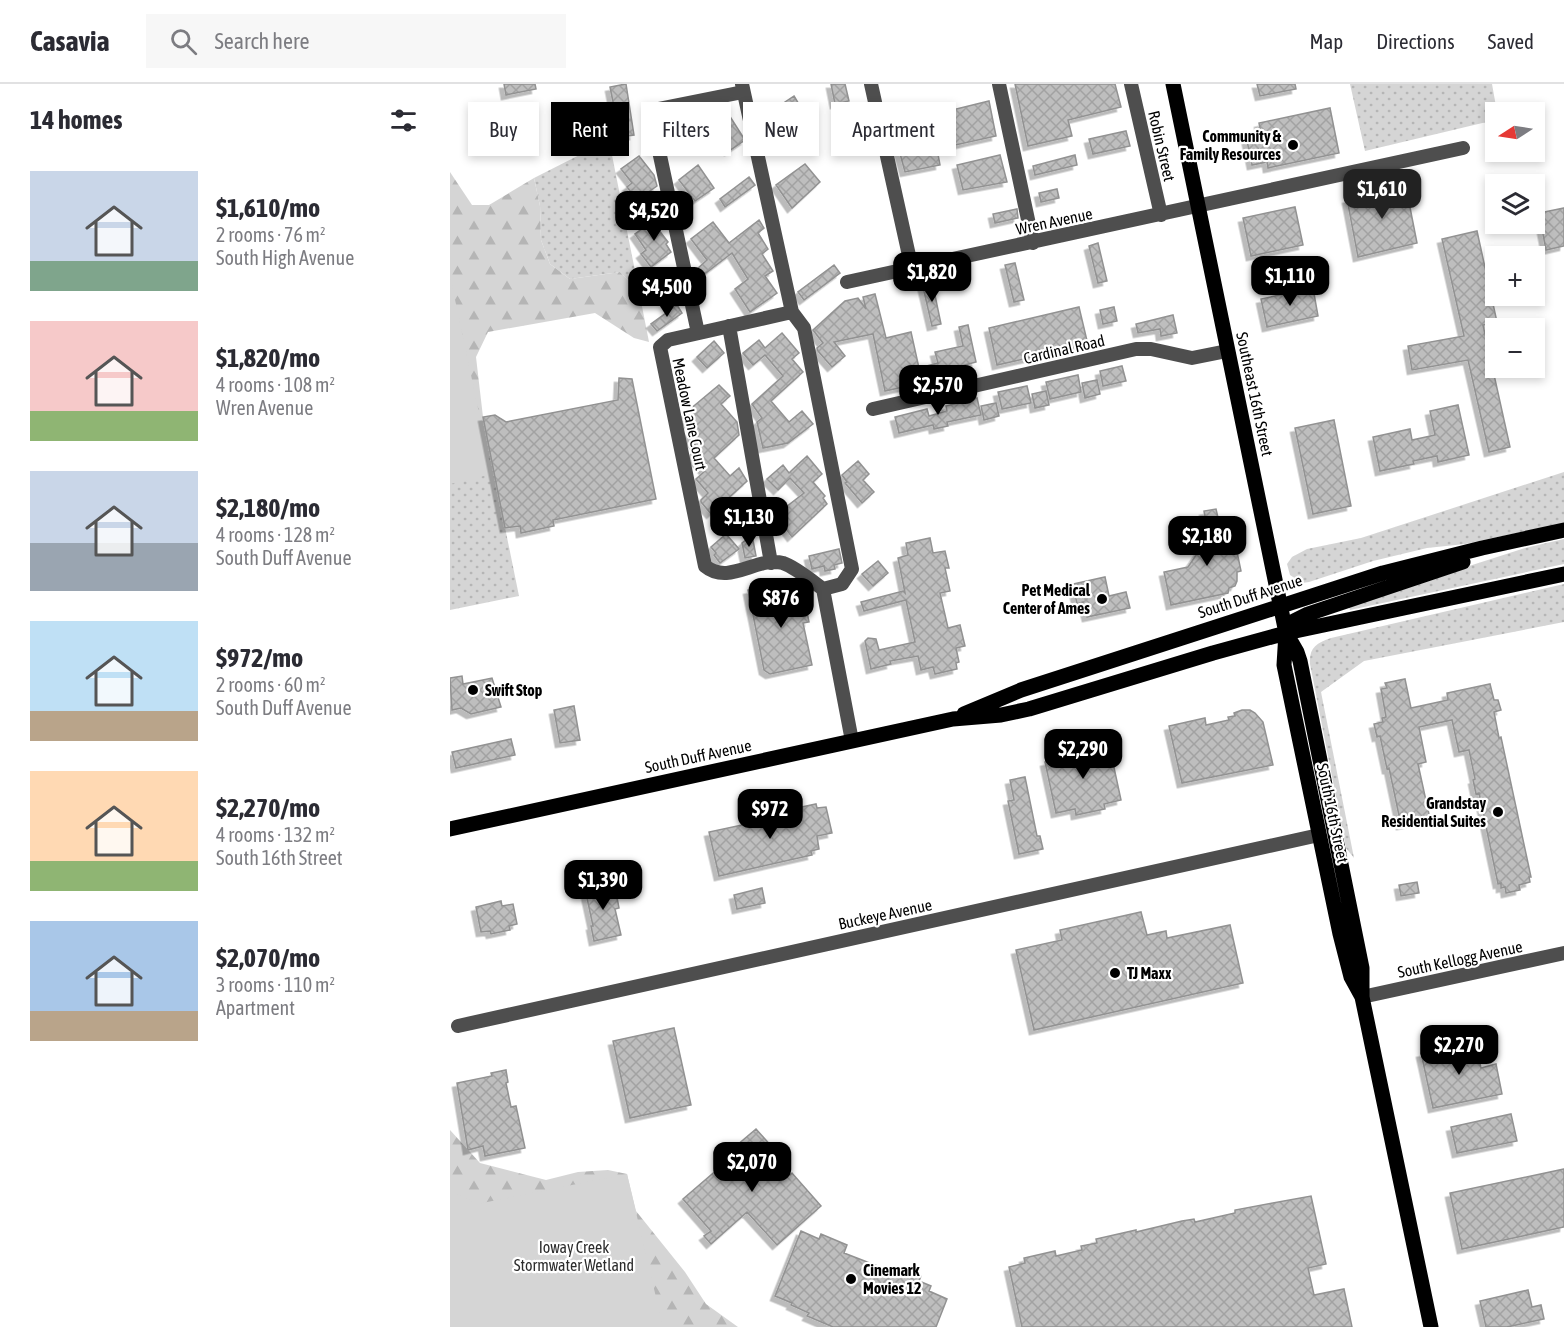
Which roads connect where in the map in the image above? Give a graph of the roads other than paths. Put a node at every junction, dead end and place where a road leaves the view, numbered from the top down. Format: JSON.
{"nodes":[{"id":1,"x":871,"y":84,"type":"edge"},
{"id":2,"x":999,"y":84,"type":"edge"},
{"id":3,"x":1131,"y":84,"type":"edge"},
{"id":4,"x":1173,"y":84,"type":"edge"},
{"id":5,"x":743,"y":88,"type":"edge"},
{"id":6,"x":1463,"y":148,"type":"dead end"},
{"id":7,"x":1198,"y":207,"type":"junction"},
{"id":8,"x":1161,"y":215,"type":"junction"},
{"id":9,"x":1033,"y":243,"type":"junction"},
{"id":10,"x":912,"y":269,"type":"junction"},
{"id":11,"x":847,"y":282,"type":"dead end"},
{"id":12,"x":792,"y":312,"type":"junction"},
{"id":13,"x":729,"y":326,"type":"junction"},
{"id":14,"x":698,"y":333,"type":"junction"},
{"id":15,"x":1227,"y":351,"type":"junction"},
{"id":16,"x":873,"y":409,"type":"dead end"},
{"id":17,"x":1564,"y":530,"type":"edge"},
{"id":18,"x":1521,"y":540,"type":"junction"},
{"id":19,"x":771,"y":562,"type":"junction"},
{"id":20,"x":1564,"y":574,"type":"edge"},
{"id":21,"x":823,"y":589,"type":"junction"},
{"id":22,"x":1280,"y":606,"type":"junction"},
{"id":23,"x":1286,"y":633,"type":"junction"},
{"id":24,"x":953,"y":719,"type":"junction"},
{"id":25,"x":852,"y":741,"type":"junction"},
{"id":26,"x":450,"y":829,"type":"edge"},
{"id":27,"x":1319,"y":835,"type":"junction"},
{"id":28,"x":1564,"y":954,"type":"edge"},
{"id":29,"x":1362,"y":998,"type":"junction"},
{"id":30,"x":458,"y":1026,"type":"dead end"},
{"id":31,"x":1431,"y":1327,"type":"edge"}],
"edges":[{"from":1,"to":10,"type":"street"},
{"from":2,"to":9,"type":"street"},
{"from":3,"to":8,"type":"street","name":"Robin Street"},
{"from":4,"to":7,"type":"main road","name":"Southeast 16th Street"},
{"from":5,"to":12,"type":"street"},
{"from":5,"to":14,"type":"street"},
{"from":6,"to":7,"type":"street","name":"Wren Avenue"},
{"from":7,"to":8,"type":"street","name":"Wren Avenue"},
{"from":7,"to":15,"type":"main road","name":"Southeast 16th Street"},
{"from":8,"to":9,"type":"street","name":"Wren Avenue"},
{"from":9,"to":10,"type":"street","name":"Wren Avenue"},
{"from":10,"to":11,"type":"street","name":"Wren Avenue"},
{"from":12,"to":13,"type":"street","name":"Meadow Lane Court"},
{"from":12,"to":21,"type":"street"},
{"from":13,"to":14,"type":"street","name":"Meadow Lane Court"},
{"from":13,"to":19,"type":"street"},
{"from":14,"to":19,"type":"street","name":"Meadow Lane Court"},
{"from":15,"to":16,"type":"street","name":"Cardinal Road"},
{"from":15,"to":22,"type":"main road","name":"Southeast 16th Street"},
{"from":17,"to":18,"type":"main road","name":"South Duff Avenue"},
{"from":18,"to":22,"type":"main road","name":"South Duff Avenue"},
{"from":18,"to":23,"type":"main road"},
{"from":19,"to":21,"type":"street"},
{"from":20,"to":23,"type":"main road","name":"South Duff Avenue"},
{"from":21,"to":25,"type":"street"},
{"from":22,"to":23,"type":"main road","name":"South 16th Street"},
{"from":22,"to":24,"type":"main road","name":"South Duff Avenue"},
{"from":23,"to":24,"type":"main road","name":"South Duff Avenue"},
{"from":23,"to":27,"type":"main road","name":"South 16th Street"},
{"from":23,"to":29,"type":"main road","name":"South 16th Street"},
{"from":24,"to":25,"type":"main road","name":"South Duff Avenue"},
{"from":25,"to":26,"type":"main road","name":"South Duff Avenue"},
{"from":27,"to":29,"type":"main road","name":"South 16th Street"},
{"from":27,"to":30,"type":"street","name":"Buckeye Avenue"},
{"from":28,"to":29,"type":"street","name":"South Kellogg Avenue"},
{"from":29,"to":31,"type":"main road","name":"South 16th Street"}]}
